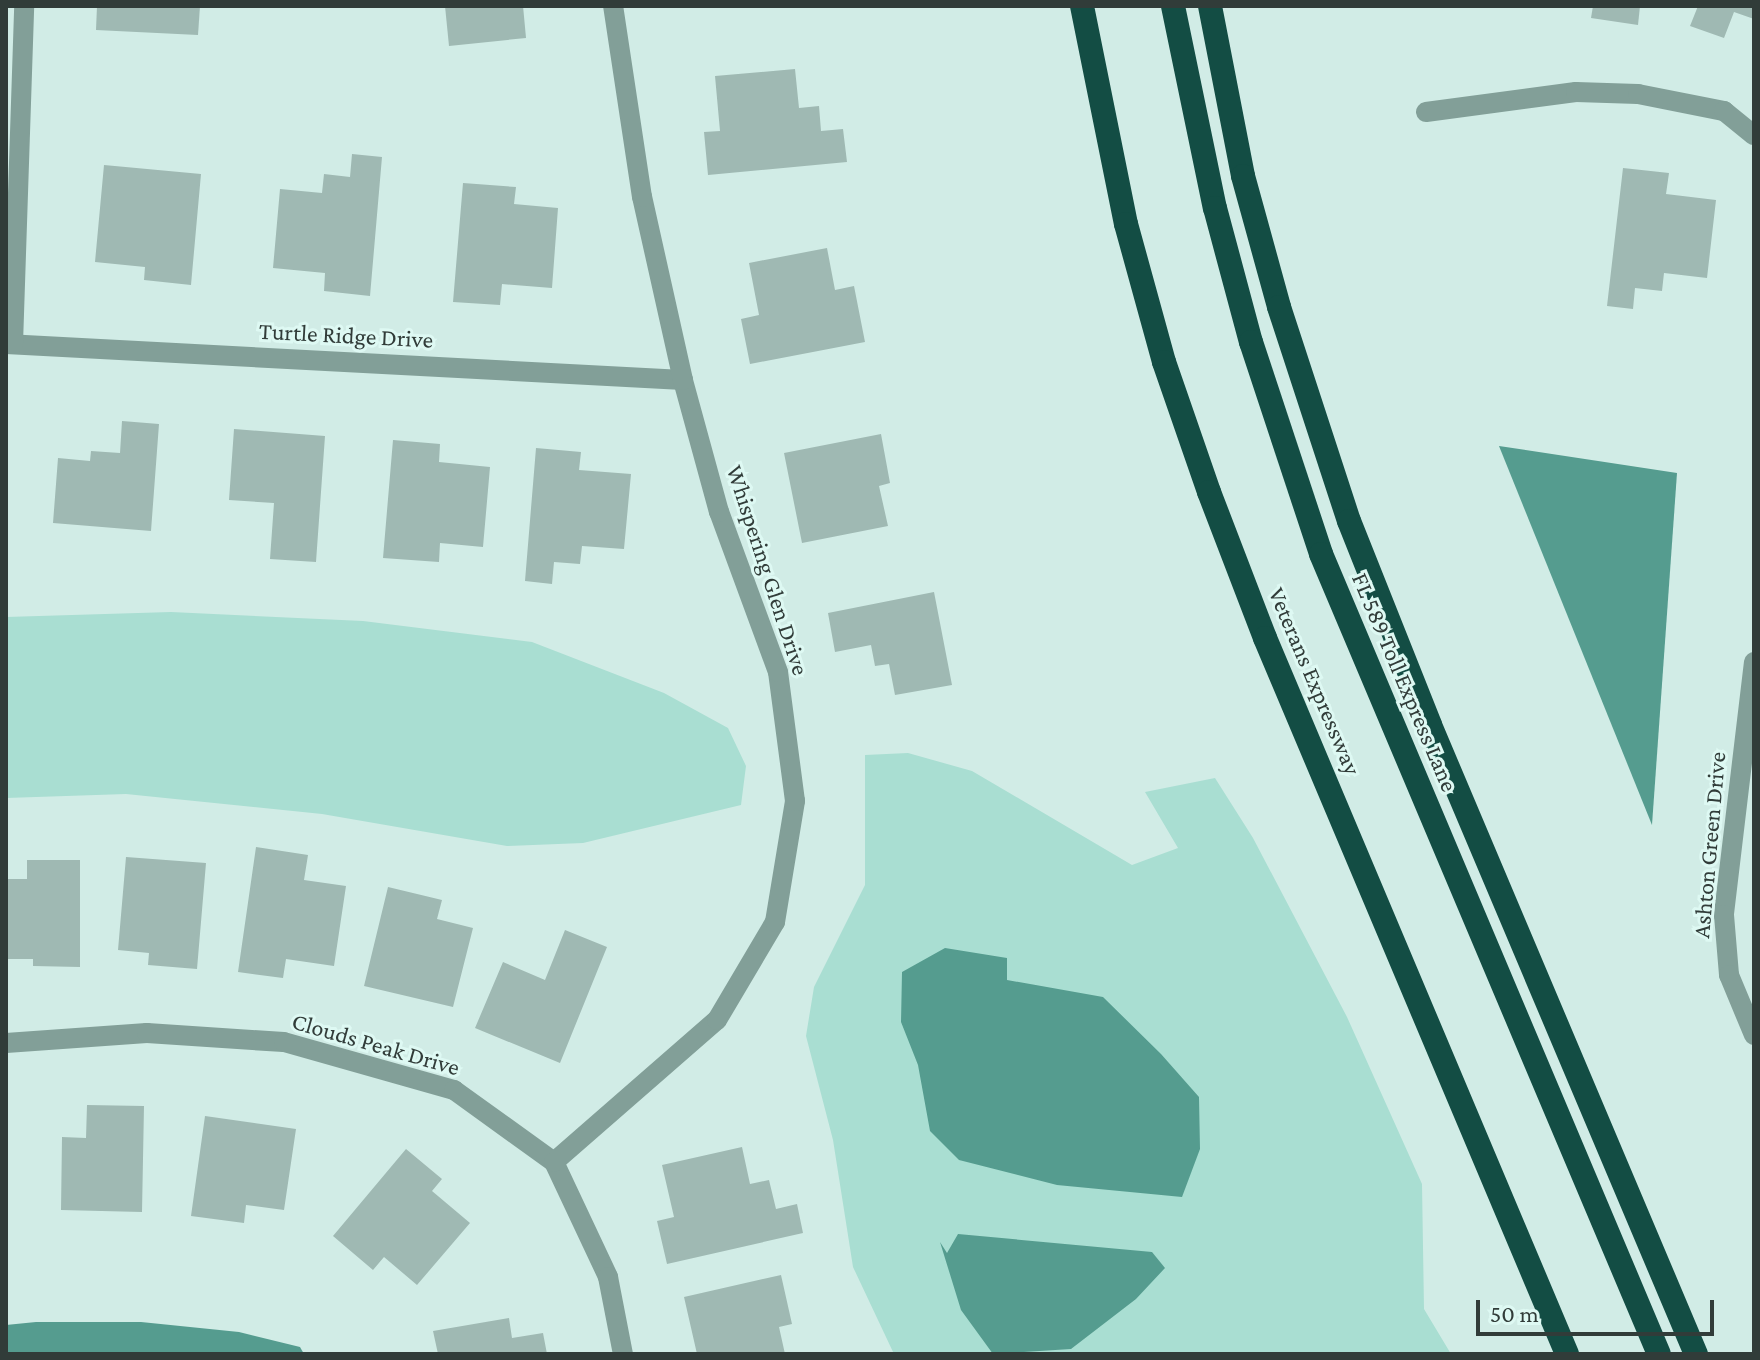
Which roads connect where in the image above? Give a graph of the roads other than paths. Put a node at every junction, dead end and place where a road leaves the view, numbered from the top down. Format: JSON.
{"nodes":[{"id":1,"x":24,"y":6,"type":"edge"},
{"id":2,"x":613,"y":6,"type":"edge"},
{"id":3,"x":1082,"y":6,"type":"edge"},
{"id":4,"x":1173,"y":6,"type":"edge"},
{"id":5,"x":1210,"y":6,"type":"edge"},
{"id":6,"x":1426,"y":112,"type":"dead end"},
{"id":7,"x":1754,"y":135,"type":"edge"},
{"id":8,"x":10,"y":344,"type":"edge"},
{"id":9,"x":683,"y":380,"type":"junction"},
{"id":10,"x":1754,"y":662,"type":"edge"},
{"id":11,"x":1753,"y":1031,"type":"edge"},
{"id":12,"x":6,"y":1043,"type":"edge"},
{"id":13,"x":554,"y":1162,"type":"junction"},
{"id":14,"x":623,"y":1354,"type":"edge"},
{"id":15,"x":1567,"y":1354,"type":"edge"},
{"id":16,"x":1659,"y":1354,"type":"edge"},
{"id":17,"x":1696,"y":1354,"type":"edge"}],
"edges":[{"from":1,"to":8,"type":"street"},
{"from":2,"to":9,"type":"street","name":"Whispering Glen Drive"},
{"from":3,"to":15,"type":"highway","name":"Veterans Expressway"},
{"from":4,"to":16,"type":"highway","name":"FL 589 Toll Express Lane"},
{"from":5,"to":17,"type":"highway"},
{"from":6,"to":7,"type":"street"},
{"from":8,"to":9,"type":"street","name":"Turtle Ridge Drive"},
{"from":9,"to":13,"type":"street","name":"Whispering Glen Drive"},
{"from":10,"to":11,"type":"street","name":"Ashton Green Drive"},
{"from":12,"to":13,"type":"street","name":"Clouds Peak Drive"},
{"from":13,"to":14,"type":"street","name":"Clouds Peak Drive"}]}
